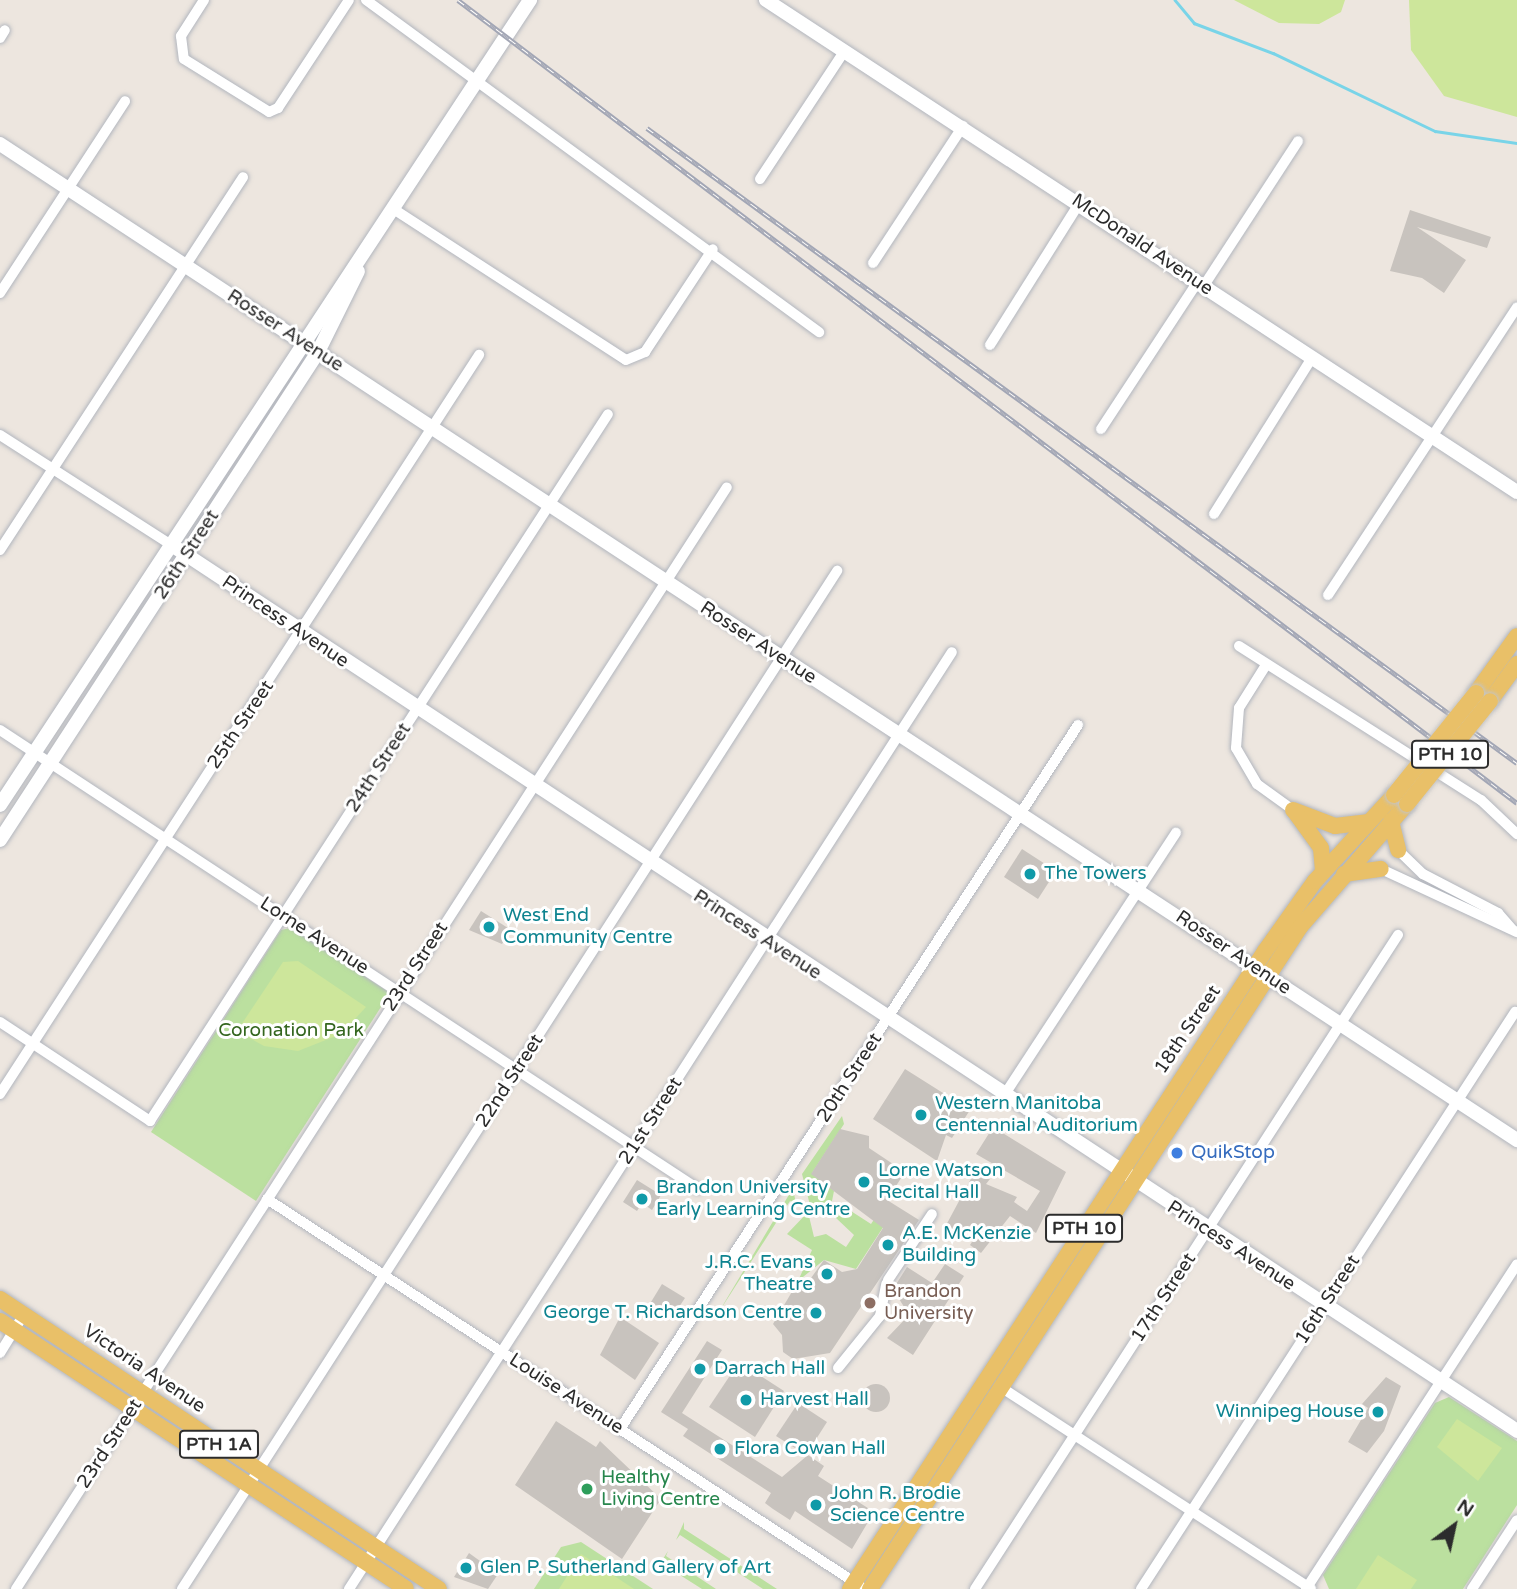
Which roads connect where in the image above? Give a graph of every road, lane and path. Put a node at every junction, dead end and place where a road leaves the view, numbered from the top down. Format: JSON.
{"nodes":[{"id":1,"x":204,"y":0,"type":"edge"},
{"id":2,"x":349,"y":0,"type":"edge"},
{"id":3,"x":366,"y":0,"type":"edge"},
{"id":4,"x":530,"y":0,"type":"edge"},
{"id":5,"x":766,"y":0,"type":"edge"},
{"id":6,"x":845,"y":50,"type":"junction"},
{"id":7,"x":479,"y":80,"type":"junction"},
{"id":8,"x":125,"y":101,"type":"dead end"},
{"id":9,"x":962,"y":126,"type":"junction"},
{"id":10,"x":1298,"y":141,"type":"dead end"},
{"id":11,"x":0,"y":144,"type":"edge"},
{"id":12,"x":243,"y":177,"type":"dead end"},
{"id":13,"x":760,"y":180,"type":"dead end"},
{"id":14,"x":68,"y":189,"type":"junction"},
{"id":15,"x":1080,"y":202,"type":"junction"},
{"id":16,"x":396,"y":210,"type":"junction"},
{"id":17,"x":713,"y":249,"type":"junction"},
{"id":18,"x":361,"y":263,"type":"junction"},
{"id":19,"x":873,"y":263,"type":"dead end"},
{"id":20,"x":186,"y":265,"type":"junction"},
{"id":21,"x":1200,"y":285,"type":"junction"},
{"id":22,"x":0,"y":293,"type":"edge"},
{"id":23,"x":1517,"y":307,"type":"edge"},
{"id":24,"x":820,"y":332,"type":"dead end"},
{"id":25,"x":301,"y":341,"type":"junction"},
{"id":26,"x":990,"y":345,"type":"dead end"},
{"id":27,"x":318,"y":352,"type":"junction"},
{"id":28,"x":479,"y":355,"type":"dead end"},
{"id":29,"x":1312,"y":358,"type":"junction"},
{"id":30,"x":608,"y":414,"type":"dead end"},
{"id":31,"x":431,"y":428,"type":"junction"},
{"id":32,"x":1101,"y":429,"type":"dead end"},
{"id":33,"x":0,"y":435,"type":"edge"},
{"id":34,"x":1432,"y":437,"type":"junction"},
{"id":35,"x":52,"y":469,"type":"junction"},
{"id":36,"x":727,"y":487,"type":"dead end"},
{"id":37,"x":1517,"y":492,"type":"edge"},
{"id":38,"x":549,"y":506,"type":"junction"},
{"id":39,"x":1214,"y":514,"type":"dead end"},
{"id":40,"x":170,"y":544,"type":"junction"},
{"id":41,"x":0,"y":550,"type":"edge"},
{"id":42,"x":186,"y":555,"type":"junction"},
{"id":43,"x":837,"y":571,"type":"dead end"},
{"id":44,"x":665,"y":582,"type":"junction"},
{"id":45,"x":1328,"y":595,"type":"dead end"},
{"id":46,"x":302,"y":632,"type":"junction"},
{"id":47,"x":1517,"y":636,"type":"edge"},
{"id":48,"x":1239,"y":646,"type":"dead end"},
{"id":49,"x":952,"y":652,"type":"dead end"},
{"id":50,"x":782,"y":659,"type":"junction"},
{"id":51,"x":1517,"y":664,"type":"edge"},
{"id":52,"x":1266,"y":666,"type":"junction"},
{"id":53,"x":1483,"y":697,"type":"junction"},
{"id":54,"x":416,"y":711,"type":"junction"},
{"id":55,"x":1079,"y":725,"type":"dead end"},
{"id":56,"x":0,"y":730,"type":"edge"},
{"id":57,"x":901,"y":732,"type":"junction"},
{"id":58,"x":34,"y":752,"type":"junction"},
{"id":59,"x":49,"y":762,"type":"junction"},
{"id":60,"x":533,"y":789,"type":"junction"},
{"id":61,"x":1400,"y":799,"type":"junction"},
{"id":62,"x":0,"y":805,"type":"edge"},
{"id":63,"x":1293,"y":810,"type":"junction"},
{"id":64,"x":1022,"y":811,"type":"junction"},
{"id":65,"x":1369,"y":821,"type":"junction"},
{"id":66,"x":1391,"y":821,"type":"junction"},
{"id":67,"x":1176,"y":833,"type":"dead end"},
{"id":68,"x":1517,"y":834,"type":"edge"},
{"id":69,"x":165,"y":837,"type":"junction"},
{"id":70,"x":0,"y":840,"type":"edge"},
{"id":71,"x":1398,"y":850,"type":"joint"},
{"id":72,"x":650,"y":865,"type":"junction"},
{"id":73,"x":1381,"y":869,"type":"joint"},
{"id":74,"x":1323,"y":872,"type":"junction"},
{"id":75,"x":1342,"y":875,"type":"junction"},
{"id":76,"x":1140,"y":887,"type":"junction"},
{"id":77,"x":284,"y":916,"type":"junction"},
{"id":78,"x":1516,"y":927,"type":"edge"},
{"id":79,"x":1398,"y":935,"type":"dead end"},
{"id":80,"x":767,"y":941,"type":"junction"},
{"id":81,"x":1260,"y":973,"type":"junction"},
{"id":82,"x":400,"y":992,"type":"junction"},
{"id":83,"x":1515,"y":1012,"type":"edge"},
{"id":84,"x":887,"y":1021,"type":"junction"},
{"id":85,"x":0,"y":1023,"type":"edge"},
{"id":86,"x":1342,"y":1025,"type":"junction"},
{"id":87,"x":32,"y":1044,"type":"junction"},
{"id":88,"x":517,"y":1071,"type":"junction"},
{"id":89,"x":0,"y":1094,"type":"edge"},
{"id":90,"x":1003,"y":1097,"type":"junction"},
{"id":91,"x":1457,"y":1101,"type":"junction"},
{"id":92,"x":1517,"y":1140,"type":"edge"},
{"id":93,"x":634,"y":1147,"type":"junction"},
{"id":94,"x":1119,"y":1174,"type":"junction"},
{"id":95,"x":1134,"y":1183,"type":"junction"},
{"id":96,"x":698,"y":1189,"type":"dead end"},
{"id":97,"x":267,"y":1199,"type":"junction"},
{"id":98,"x":932,"y":1214,"type":"dead end"},
{"id":99,"x":1208,"y":1231,"type":"junction"},
{"id":100,"x":1517,"y":1264,"type":"edge"},
{"id":101,"x":383,"y":1275,"type":"junction"},
{"id":102,"x":0,"y":1298,"type":"edge"},
{"id":103,"x":1324,"y":1306,"type":"junction"},
{"id":104,"x":24,"y":1314,"type":"junction"},
{"id":105,"x":0,"y":1321,"type":"edge"},
{"id":106,"x":15,"y":1330,"type":"junction"},
{"id":107,"x":501,"y":1351,"type":"junction"},
{"id":108,"x":0,"y":1353,"type":"edge"},
{"id":109,"x":838,"y":1368,"type":"dead end"},
{"id":110,"x":987,"y":1378,"type":"junction"},
{"id":111,"x":1441,"y":1382,"type":"junction"},
{"id":112,"x":1002,"y":1387,"type":"junction"},
{"id":113,"x":142,"y":1393,"type":"junction"},
{"id":114,"x":133,"y":1408,"type":"junction"},
{"id":115,"x":620,"y":1429,"type":"junction"},
{"id":116,"x":1517,"y":1431,"type":"edge"},
{"id":117,"x":1075,"y":1436,"type":"junction"},
{"id":118,"x":258,"y":1470,"type":"junction"},
{"id":119,"x":249,"y":1485,"type":"junction"},
{"id":120,"x":1192,"y":1511,"type":"junction"},
{"id":121,"x":1517,"y":1520,"type":"edge"},
{"id":122,"x":376,"y":1548,"type":"junction"},
{"id":123,"x":366,"y":1562,"type":"junction"},
{"id":124,"x":856,"y":1587,"type":"edge"},
{"id":125,"x":1308,"y":1588,"type":"edge"},
{"id":126,"x":16,"y":1589,"type":"edge"},
{"id":127,"x":182,"y":1589,"type":"edge"},
{"id":128,"x":349,"y":1589,"type":"edge"},
{"id":129,"x":406,"y":1589,"type":"edge"},
{"id":130,"x":439,"y":1589,"type":"edge"},
{"id":131,"x":870,"y":1589,"type":"edge"},
{"id":132,"x":975,"y":1589,"type":"edge"},
{"id":133,"x":1141,"y":1589,"type":"edge"},
{"id":134,"x":1472,"y":1589,"type":"edge"}],
"edges":[{"from":1,"to":2,"type":"street"},
{"from":3,"to":7,"type":"street"},
{"from":4,"to":7,"type":"street","name":"26th Street"},
{"from":5,"to":6,"type":"street","name":"McDonald Avenue"},
{"from":6,"to":9,"type":"street","name":"McDonald Avenue"},
{"from":6,"to":13,"type":"street"},
{"from":7,"to":16,"type":"street","name":"26th Street"},
{"from":7,"to":17,"type":"street"},
{"from":8,"to":14,"type":"street"},
{"from":9,"to":15,"type":"street","name":"McDonald Avenue"},
{"from":9,"to":19,"type":"street"},
{"from":10,"to":21,"type":"street"},
{"from":11,"to":14,"type":"street","name":"Rosser Avenue"},
{"from":12,"to":20,"type":"street"},
{"from":14,"to":20,"type":"street","name":"Rosser Avenue"},
{"from":14,"to":22,"type":"street"},
{"from":15,"to":21,"type":"street","name":"McDonald Avenue"},
{"from":15,"to":26,"type":"street"},
{"from":16,"to":17,"type":"street"},
{"from":16,"to":18,"type":"street","name":"26th Street"},
{"from":17,"to":24,"type":"street"},
{"from":18,"to":25,"type":"street","name":"26th Street"},
{"from":18,"to":27,"type":"street","name":"26th Street"},
{"from":20,"to":25,"type":"street","name":"Rosser Avenue"},
{"from":20,"to":35,"type":"street"},
{"from":21,"to":29,"type":"street","name":"McDonald Avenue"},
{"from":21,"to":32,"type":"street"},
{"from":23,"to":34,"type":"street"},
{"from":25,"to":27,"type":"street","name":"Rosser Avenue"},
{"from":25,"to":40,"type":"street","name":"26th Street"},
{"from":27,"to":31,"type":"street","name":"Rosser Avenue"},
{"from":27,"to":42,"type":"street","name":"26th Street"},
{"from":28,"to":31,"type":"street","name":"25th Street"},
{"from":29,"to":34,"type":"street","name":"McDonald Avenue"},
{"from":29,"to":39,"type":"street"},
{"from":30,"to":38,"type":"street","name":"24th Street"},
{"from":31,"to":38,"type":"street","name":"Rosser Avenue"},
{"from":31,"to":46,"type":"street","name":"25th Street"},
{"from":33,"to":35,"type":"street","name":"Princess Avenue"},
{"from":34,"to":37,"type":"street","name":"McDonald Avenue"},
{"from":34,"to":45,"type":"street"},
{"from":35,"to":40,"type":"street","name":"Princess Avenue"},
{"from":35,"to":41,"type":"street"},
{"from":36,"to":44,"type":"street","name":"23rd Street"},
{"from":38,"to":44,"type":"street","name":"Rosser Avenue"},
{"from":38,"to":54,"type":"street","name":"24th Street"},
{"from":40,"to":42,"type":"street","name":"Princess Avenue"},
{"from":40,"to":58,"type":"street","name":"26th Street"},
{"from":42,"to":46,"type":"street","name":"Princess Avenue"},
{"from":42,"to":59,"type":"street","name":"26th Street"},
{"from":43,"to":50,"type":"street","name":"22nd Street"},
{"from":44,"to":50,"type":"street","name":"Rosser Avenue"},
{"from":44,"to":60,"type":"street","name":"23rd Street"},
{"from":46,"to":54,"type":"street","name":"Princess Avenue"},
{"from":46,"to":69,"type":"street","name":"25th Street"},
{"from":47,"to":53,"type":"main road","number":"PTH 10"},
{"from":48,"to":52,"type":"street"},
{"from":49,"to":57,"type":"street","name":"21st Street"},
{"from":50,"to":57,"type":"street","name":"Rosser Avenue"},
{"from":50,"to":72,"type":"street","name":"22nd Street"},
{"from":51,"to":53,"type":"main road","number":"PTH 10"},
{"from":52,"to":63,"type":"street"},
{"from":52,"to":68,"type":"street"},
{"from":53,"to":61,"type":"main road","name":"18th Street","number":"PTH 10","bridge":true},
{"from":54,"to":60,"type":"street","name":"Princess Avenue"},
{"from":54,"to":77,"type":"street","name":"24th Street"},
{"from":55,"to":64,"type":"street","name":"20th Street"},
{"from":56,"to":58,"type":"street","name":"Lorne Avenue"},
{"from":57,"to":64,"type":"street","name":"Rosser Avenue"},
{"from":57,"to":80,"type":"street","name":"21st Street"},
{"from":58,"to":59,"type":"street","name":"Lorne Avenue"},
{"from":58,"to":62,"type":"street","name":"26th Street"},
{"from":59,"to":69,"type":"street","name":"Lorne Avenue"},
{"from":59,"to":70,"type":"street","name":"26th Street"},
{"from":60,"to":72,"type":"street","name":"Princess Avenue"},
{"from":60,"to":82,"type":"street","name":"23rd Street"},
{"from":61,"to":65,"type":"main road","name":"18th Street","number":"PTH 10"},
{"from":61,"to":66,"type":"main road","name":"18th Street","number":"PTH 10"},
{"from":63,"to":65,"type":"main road"},
{"from":63,"to":74,"type":"main road"},
{"from":64,"to":76,"type":"street","name":"Rosser Avenue"},
{"from":64,"to":84,"type":"street","name":"20th Street"},
{"from":65,"to":74,"type":"main road","name":"18th Street","number":"PTH 10"},
{"from":66,"to":71,"type":"main road"},
{"from":66,"to":75,"type":"main road","name":"18th Street","number":"PTH 10"},
{"from":67,"to":76,"type":"street"},
{"from":69,"to":77,"type":"street","name":"Lorne Avenue"},
{"from":69,"to":87,"type":"street","name":"25th Street"},
{"from":71,"to":78,"type":"street"},
{"from":72,"to":80,"type":"street","name":"Princess Avenue"},
{"from":72,"to":88,"type":"street","name":"22nd Street"},
{"from":73,"to":75,"type":"main road"},
{"from":73,"to":78,"type":"street"},
{"from":74,"to":81,"type":"main road","name":"18th Street","number":"PTH 10"},
{"from":75,"to":81,"type":"main road","name":"18th Street","number":"PTH 10"},
{"from":76,"to":81,"type":"street","name":"Rosser Avenue"},
{"from":76,"to":90,"type":"street"},
{"from":77,"to":82,"type":"street","name":"Lorne Avenue"},
{"from":77,"to":87,"type":"street","name":"24th Street"},
{"from":79,"to":86,"type":"street","name":"17th Street"},
{"from":80,"to":84,"type":"street","name":"Princess Avenue"},
{"from":80,"to":93,"type":"street","name":"21st Street"},
{"from":81,"to":86,"type":"street","name":"Rosser Avenue"},
{"from":81,"to":94,"type":"main road","name":"18th Street","number":"PTH 10"},
{"from":81,"to":95,"type":"main road","name":"18th Street","number":"PTH 10"},
{"from":82,"to":88,"type":"street","name":"Lorne Avenue"},
{"from":82,"to":97,"type":"street","name":"23rd Street"},
{"from":83,"to":91,"type":"street","name":"16th Street"},
{"from":84,"to":90,"type":"street","name":"Princess Avenue"},
{"from":84,"to":115,"type":"street","name":"20th Street"},
{"from":85,"to":87,"type":"street"},
{"from":86,"to":91,"type":"street","name":"Rosser Avenue"},
{"from":86,"to":99,"type":"street","name":"17th Street"},
{"from":87,"to":89,"type":"street","name":"25th Street"},
{"from":88,"to":93,"type":"street","name":"Lorne Avenue"},
{"from":88,"to":101,"type":"street","name":"22nd Street"},
{"from":90,"to":94,"type":"street","name":"Princess Avenue"},
{"from":91,"to":92,"type":"street","name":"Rosser Avenue"},
{"from":91,"to":103,"type":"street","name":"16th Street"},
{"from":93,"to":96,"type":"street","name":"Lorne Avenue"},
{"from":93,"to":107,"type":"street","name":"21st Street"},
{"from":94,"to":95,"type":"street","name":"Princess Avenue"},
{"from":94,"to":110,"type":"main road","name":"18th Street","number":"PTH 10"},
{"from":95,"to":99,"type":"street","name":"Princess Avenue"},
{"from":95,"to":112,"type":"main road","name":"18th Street","number":"PTH 10"},
{"from":97,"to":101,"type":"street","name":"Louise Avenue"},
{"from":97,"to":113,"type":"street","name":"23rd Street"},
{"from":98,"to":109,"type":"street"},
{"from":99,"to":103,"type":"street","name":"Princess Avenue"},
{"from":99,"to":117,"type":"street","name":"17th Street"},
{"from":100,"to":111,"type":"street"},
{"from":101,"to":107,"type":"street","name":"Louise Avenue"},
{"from":101,"to":118,"type":"street","name":"22nd Street"},
{"from":102,"to":104,"type":"main road","name":"Victoria Avenue","number":"PTH 1A"},
{"from":103,"to":111,"type":"street","name":"Princess Avenue"},
{"from":103,"to":120,"type":"street","name":"16th Street"},
{"from":104,"to":106,"type":"street"},
{"from":104,"to":113,"type":"main road","name":"Victoria Avenue","number":"PTH 1A"},
{"from":105,"to":106,"type":"main road","name":"Victoria Avenue","number":"PTH 1A"},
{"from":106,"to":108,"type":"street"},
{"from":106,"to":114,"type":"main road","name":"Victoria Avenue","number":"PTH 1A"},
{"from":107,"to":115,"type":"street","name":"Louise Avenue"},
{"from":107,"to":122,"type":"street","name":"21st Street"},
{"from":110,"to":112,"type":"street"},
{"from":110,"to":124,"type":"main road","name":"18th Street","number":"PTH 10"},
{"from":111,"to":116,"type":"street","name":"Princess Avenue"},
{"from":111,"to":125,"type":"street"},
{"from":112,"to":117,"type":"street"},
{"from":112,"to":131,"type":"main road","name":"18th Street","number":"PTH 10"},
{"from":113,"to":114,"type":"street","name":"23rd Street"},
{"from":113,"to":118,"type":"main road","name":"Victoria Avenue","number":"PTH 1A"},
{"from":114,"to":119,"type":"main road","name":"Victoria Avenue","number":"PTH 1A"},
{"from":114,"to":126,"type":"street","name":"23rd Street"},
{"from":115,"to":124,"type":"street","name":"Louise Avenue"},
{"from":117,"to":120,"type":"street"},
{"from":117,"to":132,"type":"street","name":"17th Street"},
{"from":118,"to":119,"type":"street","name":"22nd Street"},
{"from":118,"to":122,"type":"main road","name":"Victoria Avenue","number":"PTH 1A"},
{"from":119,"to":123,"type":"main road","name":"Victoria Avenue","number":"PTH 1A"},
{"from":119,"to":127,"type":"street","name":"22nd Street"},
{"from":120,"to":125,"type":"street"},
{"from":120,"to":133,"type":"street","name":"16th Street"},
{"from":121,"to":134,"type":"street"},
{"from":122,"to":123,"type":"street","name":"21st Street"},
{"from":122,"to":130,"type":"main road","name":"Victoria Avenue","number":"PTH 1A"},
{"from":123,"to":128,"type":"street","name":"21st Street"},
{"from":123,"to":129,"type":"main road","name":"Victoria Avenue","number":"PTH 1A"}]}
